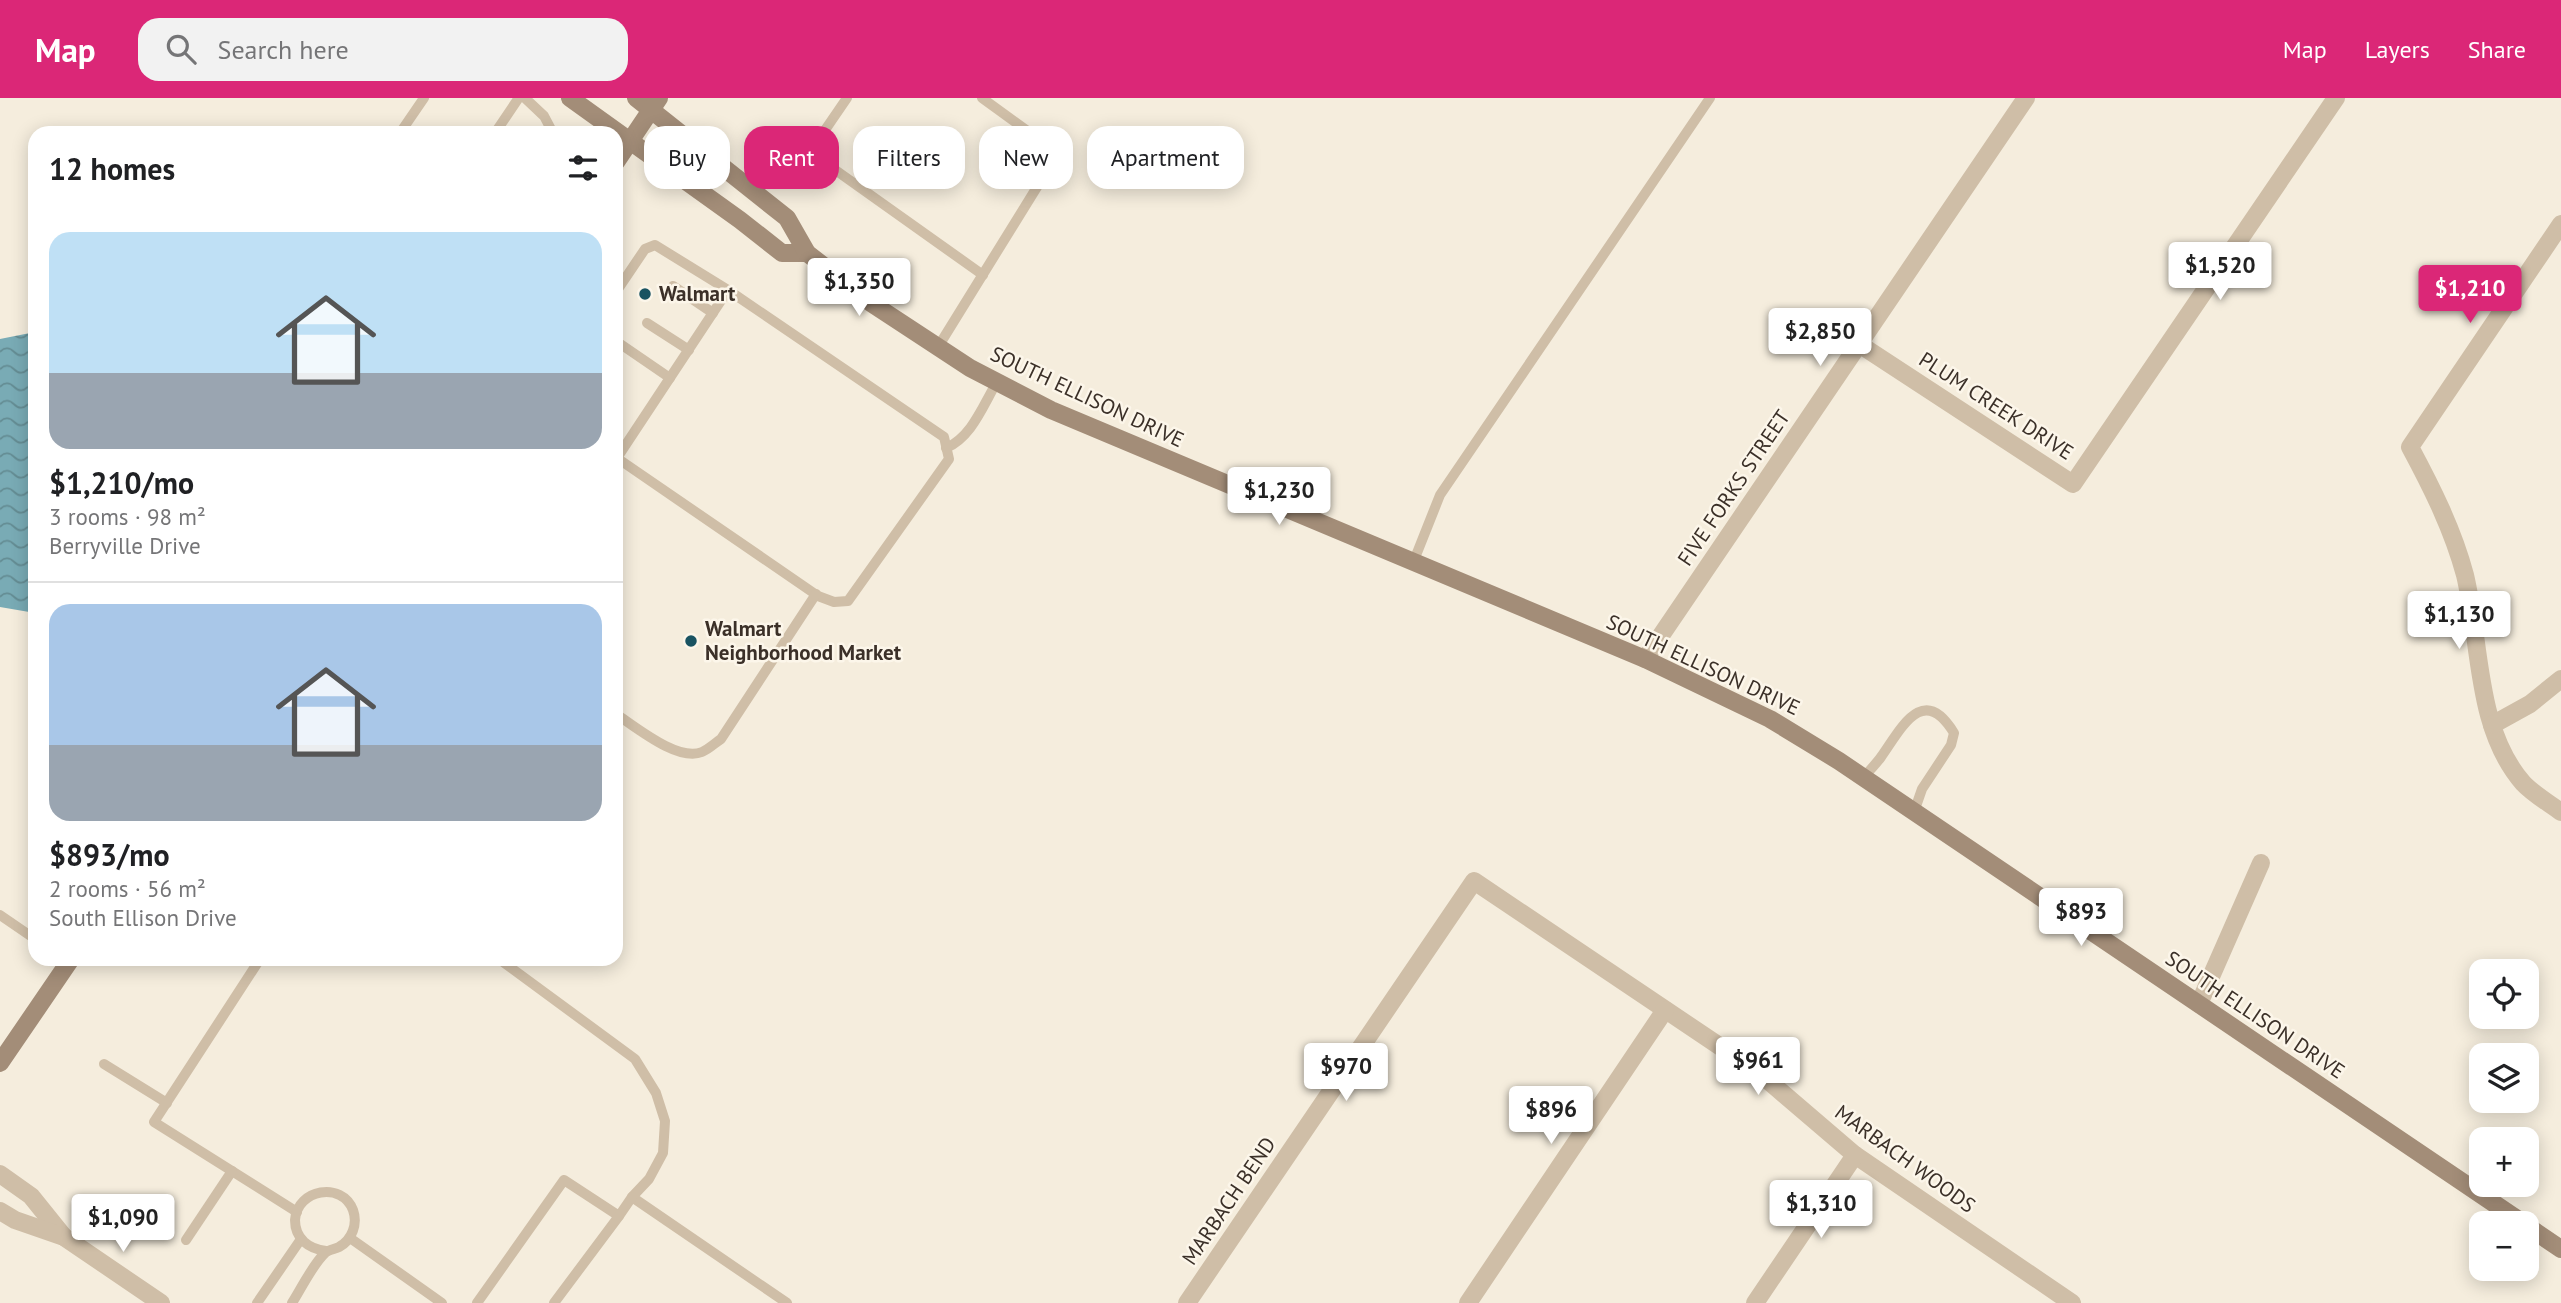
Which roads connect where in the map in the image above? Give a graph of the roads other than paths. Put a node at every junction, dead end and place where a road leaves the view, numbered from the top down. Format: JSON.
{"nodes":[{"id":1,"x":424,"y":98,"type":"edge"},
{"id":2,"x":519,"y":98,"type":"edge"},
{"id":3,"x":570,"y":98,"type":"edge"},
{"id":4,"x":636,"y":98,"type":"edge"},
{"id":5,"x":847,"y":98,"type":"edge"},
{"id":6,"x":982,"y":98,"type":"edge"},
{"id":7,"x":1710,"y":98,"type":"edge"},
{"id":8,"x":2026,"y":98,"type":"edge"},
{"id":9,"x":2336,"y":98,"type":"edge"},
{"id":10,"x":656,"y":104,"type":"edge"},
{"id":11,"x":405,"y":126,"type":"edge"},
{"id":12,"x":502,"y":126,"type":"edge"},
{"id":13,"x":549,"y":126,"type":"edge"},
{"id":14,"x":611,"y":126,"type":"edge"},
{"id":15,"x":623,"y":134,"type":"edge"},
{"id":16,"x":631,"y":140,"type":"junction"},
{"id":17,"x":623,"y":152,"type":"edge"},
{"id":18,"x":2561,"y":224,"type":"edge"},
{"id":19,"x":807,"y":253,"type":"junction"},
{"id":20,"x":983,"y":275,"type":"junction"},
{"id":21,"x":623,"y":284,"type":"edge"},
{"id":22,"x":673,"y":286,"type":"dead end"},
{"id":23,"x":728,"y":290,"type":"junction"},
{"id":24,"x":713,"y":313,"type":"junction"},
{"id":25,"x":646,"y":323,"type":"dead end"},
{"id":26,"x":1859,"y":344,"type":"junction"},
{"id":27,"x":623,"y":346,"type":"edge"},
{"id":28,"x":938,"y":347,"type":"junction"},
{"id":29,"x":689,"y":350,"type":"junction"},
{"id":30,"x":670,"y":378,"type":"junction"},
{"id":31,"x":997,"y":382,"type":"junction"},
{"id":32,"x":946,"y":447,"type":"junction"},
{"id":33,"x":623,"y":448,"type":"edge"},
{"id":34,"x":623,"y":463,"type":"edge"},
{"id":35,"x":1413,"y":563,"type":"junction"},
{"id":36,"x":816,"y":594,"type":"junction"},
{"id":37,"x":1645,"y":659,"type":"junction"},
{"id":38,"x":2561,"y":679,"type":"edge"},
{"id":39,"x":623,"y":718,"type":"edge"},
{"id":40,"x":2491,"y":725,"type":"junction"},
{"id":41,"x":1863,"y":778,"type":"junction"},
{"id":42,"x":1914,"y":812,"type":"junction"},
{"id":43,"x":2561,"y":812,"type":"edge"},
{"id":44,"x":2261,"y":863,"type":"dead end"},
{"id":45,"x":1474,"y":881,"type":"joint"},
{"id":46,"x":0,"y":915,"type":"edge"},
{"id":47,"x":28,"y":934,"type":"edge"},
{"id":48,"x":64,"y":966,"type":"edge"},
{"id":49,"x":255,"y":966,"type":"edge"},
{"id":50,"x":509,"y":966,"type":"edge"},
{"id":51,"x":2199,"y":1004,"type":"junction"},
{"id":52,"x":1665,"y":1010,"type":"junction"},
{"id":53,"x":0,"y":1063,"type":"edge"},
{"id":54,"x":104,"y":1064,"type":"dead end"},
{"id":55,"x":167,"y":1103,"type":"junction"},
{"id":56,"x":1855,"y":1155,"type":"junction"},
{"id":57,"x":232,"y":1171,"type":"junction"},
{"id":58,"x":0,"y":1174,"type":"edge"},
{"id":59,"x":632,"y":1197,"type":"junction"},
{"id":60,"x":0,"y":1211,"type":"edge"},
{"id":61,"x":2506,"y":1211,"type":"edge"},
{"id":62,"x":297,"y":1212,"type":"junction"},
{"id":63,"x":618,"y":1216,"type":"junction"},
{"id":64,"x":2539,"y":1234,"type":"edge"},
{"id":65,"x":64,"y":1237,"type":"junction"},
{"id":66,"x":350,"y":1238,"type":"junction"},
{"id":67,"x":301,"y":1239,"type":"junction"},
{"id":68,"x":186,"y":1240,"type":"dead end"},
{"id":69,"x":2561,"y":1249,"type":"edge"},
{"id":70,"x":326,"y":1251,"type":"junction"},
{"id":71,"x":2060,"y":1300,"type":"edge"},
{"id":72,"x":161,"y":1303,"type":"edge"},
{"id":73,"x":257,"y":1303,"type":"edge"},
{"id":74,"x":292,"y":1303,"type":"edge"},
{"id":75,"x":442,"y":1303,"type":"edge"},
{"id":76,"x":477,"y":1303,"type":"edge"},
{"id":77,"x":554,"y":1303,"type":"edge"},
{"id":78,"x":787,"y":1303,"type":"edge"},
{"id":79,"x":1187,"y":1303,"type":"edge"},
{"id":80,"x":1468,"y":1303,"type":"edge"},
{"id":81,"x":1755,"y":1303,"type":"edge"}],
"edges":[{"from":1,"to":11,"type":"lane"},
{"from":2,"to":12,"type":"lane"},
{"from":2,"to":13,"type":"lane"},
{"from":3,"to":14,"type":"street","name":"SOUTH ELLISON DRIVE"},
{"from":4,"to":10,"type":"street","name":"SOUTH ELLISON DRIVE"},
{"from":5,"to":20,"type":"lane"},
{"from":6,"to":20,"type":"lane"},
{"from":7,"to":35,"type":"lane"},
{"from":8,"to":26,"type":"street","name":"FIVE FORKS STREET"},
{"from":9,"to":26,"type":"street","name":"PLUM CREEK DRIVE"},
{"from":10,"to":16,"type":"street"},
{"from":10,"to":19,"type":"street","name":"SOUTH ELLISON DRIVE"},
{"from":15,"to":16,"type":"street","name":"SOUTH ELLISON DRIVE"},
{"from":16,"to":17,"type":"street"},
{"from":16,"to":19,"type":"street","name":"SOUTH ELLISON DRIVE"},
{"from":18,"to":40,"type":"street"},
{"from":19,"to":28,"type":"street","name":"SOUTH ELLISON DRIVE"},
{"from":20,"to":28,"type":"lane"},
{"from":21,"to":23,"type":"lane"},
{"from":22,"to":24,"type":"lane"},
{"from":23,"to":24,"type":"lane"},
{"from":23,"to":32,"type":"lane"},
{"from":24,"to":29,"type":"lane"},
{"from":25,"to":29,"type":"lane"},
{"from":26,"to":37,"type":"street","name":"FIVE FORKS STREET"},
{"from":27,"to":30,"type":"lane"},
{"from":28,"to":31,"type":"street","name":"SOUTH ELLISON DRIVE"},
{"from":29,"to":30,"type":"lane"},
{"from":30,"to":33,"type":"lane"},
{"from":31,"to":32,"type":"lane"},
{"from":31,"to":35,"type":"street","name":"SOUTH ELLISON DRIVE"},
{"from":32,"to":36,"type":"lane"},
{"from":34,"to":36,"type":"lane"},
{"from":35,"to":37,"type":"street","name":"SOUTH ELLISON DRIVE"},
{"from":36,"to":39,"type":"lane"},
{"from":37,"to":41,"type":"street","name":"SOUTH ELLISON DRIVE"},
{"from":38,"to":40,"type":"street"},
{"from":40,"to":43,"type":"street"},
{"from":41,"to":42,"type":"street","name":"SOUTH ELLISON DRIVE"},
{"from":41,"to":42,"type":"lane"},
{"from":42,"to":51,"type":"street","name":"SOUTH ELLISON DRIVE"},
{"from":44,"to":51,"type":"street"},
{"from":45,"to":52,"type":"street","name":"MARBACH WOODS"},
{"from":45,"to":79,"type":"street","name":"MARBACH BEND"},
{"from":46,"to":47,"type":"lane"},
{"from":48,"to":53,"type":"street"},
{"from":49,"to":55,"type":"lane"},
{"from":50,"to":59,"type":"lane"},
{"from":51,"to":61,"type":"street","name":"SOUTH ELLISON DRIVE"},
{"from":52,"to":56,"type":"street","name":"MARBACH WOODS"},
{"from":52,"to":80,"type":"street"},
{"from":54,"to":55,"type":"lane"},
{"from":55,"to":57,"type":"lane"},
{"from":56,"to":71,"type":"street","name":"MARBACH WOODS"},
{"from":56,"to":81,"type":"street"},
{"from":57,"to":62,"type":"lane"},
{"from":57,"to":68,"type":"lane"},
{"from":58,"to":65,"type":"street"},
{"from":59,"to":63,"type":"lane"},
{"from":59,"to":78,"type":"lane"},
{"from":60,"to":65,"type":"street"},
{"from":62,"to":66,"type":"lane"},
{"from":62,"to":67,"type":"lane"},
{"from":63,"to":76,"type":"lane"},
{"from":63,"to":77,"type":"lane"},
{"from":64,"to":69,"type":"street","name":"SOUTH ELLISON DRIVE"},
{"from":65,"to":72,"type":"street"},
{"from":66,"to":70,"type":"lane"},
{"from":66,"to":75,"type":"lane"},
{"from":67,"to":70,"type":"lane"},
{"from":67,"to":73,"type":"lane"},
{"from":70,"to":74,"type":"lane"}]}
